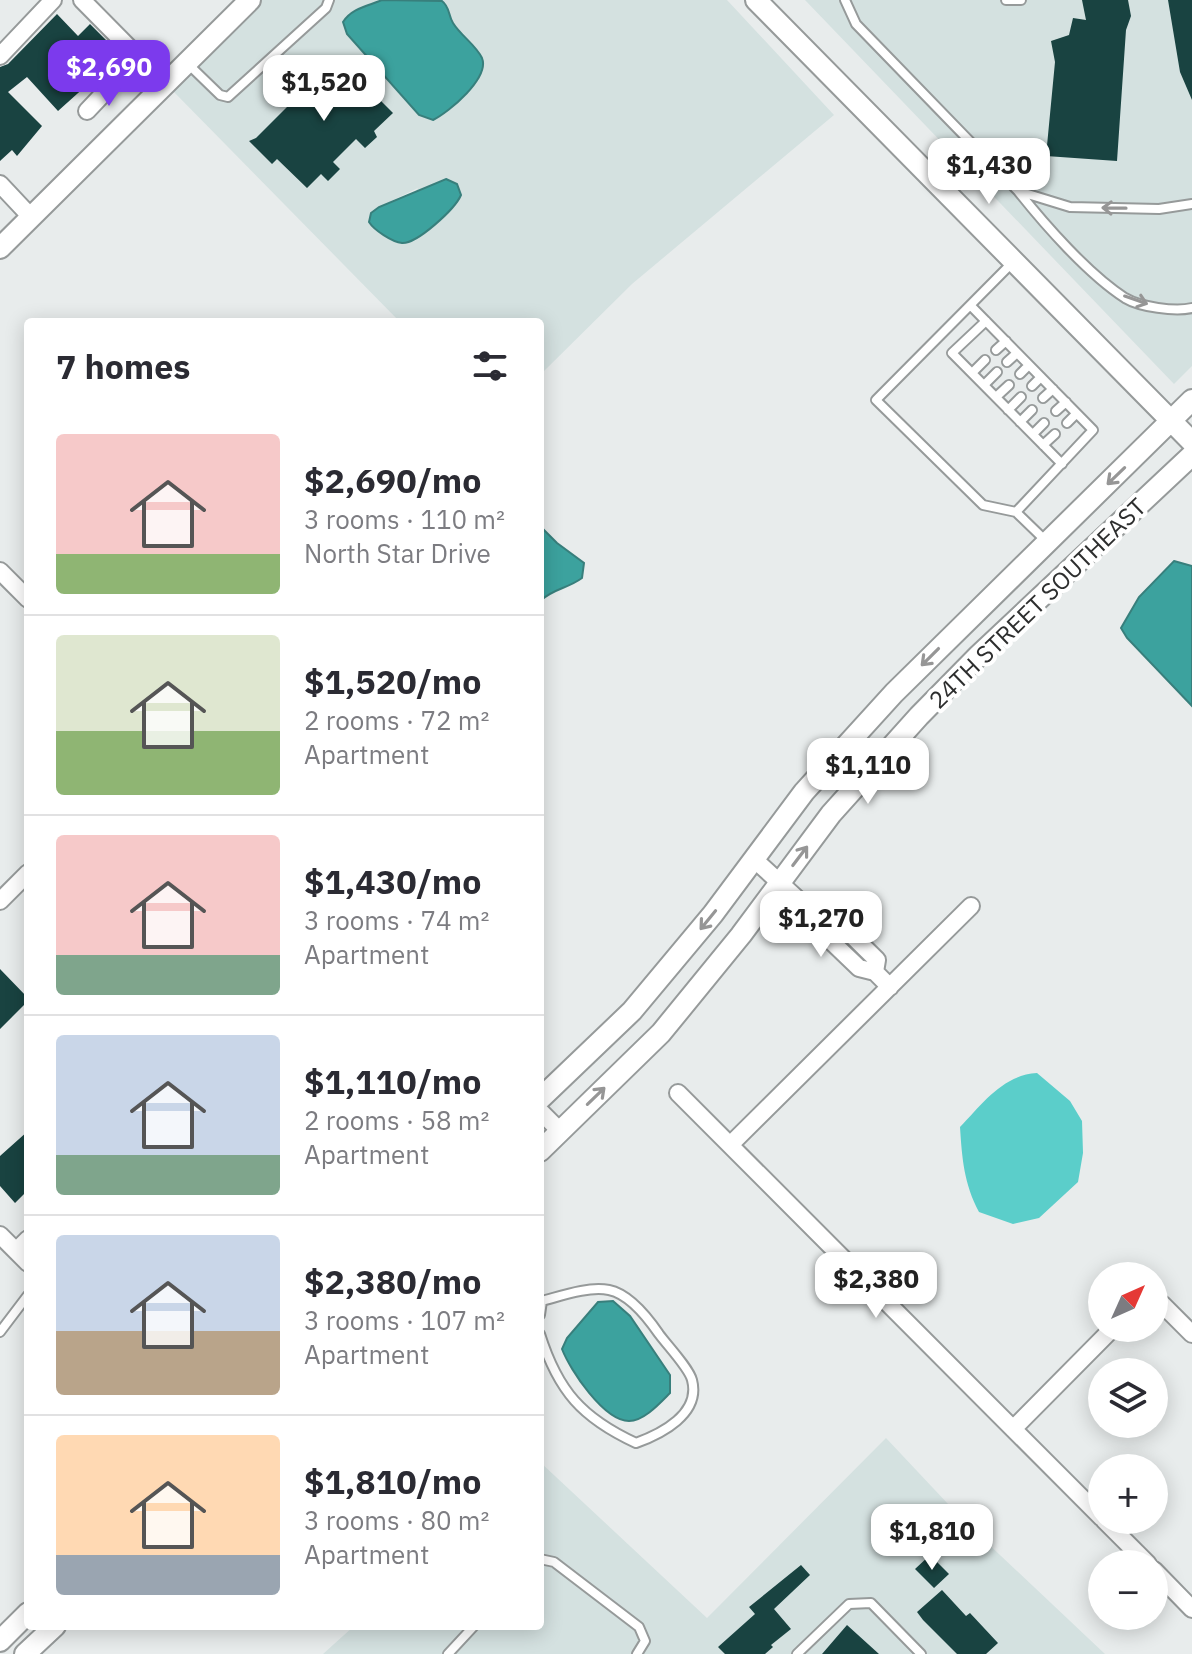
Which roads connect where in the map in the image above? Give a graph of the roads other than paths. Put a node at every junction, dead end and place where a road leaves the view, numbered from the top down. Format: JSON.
{"nodes":[{"id":1,"x":53,"y":0,"type":"edge"},
{"id":2,"x":82,"y":0,"type":"edge"},
{"id":3,"x":250,"y":0,"type":"edge"},
{"id":4,"x":329,"y":0,"type":"edge"},
{"id":5,"x":756,"y":0,"type":"edge"},
{"id":6,"x":845,"y":0,"type":"edge"},
{"id":7,"x":1006,"y":0,"type":"edge"},
{"id":8,"x":1021,"y":0,"type":"edge"},
{"id":9,"x":0,"y":56,"type":"edge"},
{"id":10,"x":138,"y":57,"type":"junction"},
{"id":11,"x":186,"y":63,"type":"junction"},
{"id":12,"x":165,"y":84,"type":"junction"},
{"id":13,"x":87,"y":111,"type":"dead end"},
{"id":14,"x":0,"y":184,"type":"edge"},
{"id":15,"x":1018,"y":191,"type":"junction"},
{"id":16,"x":1192,"y":204,"type":"edge"},
{"id":17,"x":31,"y":217,"type":"junction"},
{"id":18,"x":0,"y":248,"type":"edge"},
{"id":19,"x":1014,"y":261,"type":"junction"},
{"id":20,"x":971,"y":306,"type":"junction"},
{"id":21,"x":1192,"y":308,"type":"edge"},
{"id":22,"x":986,"y":321,"type":"junction"},
{"id":23,"x":1006,"y":341,"type":"junction"},
{"id":24,"x":996,"y":350,"type":"dead end"},
{"id":25,"x":1017,"y":353,"type":"junction"},
{"id":26,"x":985,"y":360,"type":"dead end"},
{"id":27,"x":1007,"y":362,"type":"dead end"},
{"id":28,"x":1029,"y":365,"type":"junction"},
{"id":29,"x":997,"y":372,"type":"dead end"},
{"id":30,"x":972,"y":373,"type":"junction"},
{"id":31,"x":1020,"y":374,"type":"dead end"},
{"id":32,"x":1041,"y":377,"type":"junction"},
{"id":33,"x":984,"y":385,"type":"junction"},
{"id":34,"x":1009,"y":385,"type":"dead end"},
{"id":35,"x":1032,"y":386,"type":"dead end"},
{"id":36,"x":1053,"y":389,"type":"junction"},
{"id":37,"x":996,"y":397,"type":"junction"},
{"id":38,"x":1021,"y":397,"type":"dead end"},
{"id":39,"x":1043,"y":398,"type":"dead end"},
{"id":40,"x":1192,"y":400,"type":"edge"},
{"id":41,"x":1066,"y":402,"type":"junction"},
{"id":42,"x":1008,"y":410,"type":"junction"},
{"id":43,"x":1032,"y":410,"type":"dead end"},
{"id":44,"x":1056,"y":411,"type":"dead end"},
{"id":45,"x":1076,"y":414,"type":"junction"},
{"id":46,"x":1171,"y":421,"type":"junction"},
{"id":47,"x":1020,"y":422,"type":"junction"},
{"id":48,"x":1044,"y":423,"type":"dead end"},
{"id":49,"x":1067,"y":423,"type":"dead end"},
{"id":50,"x":1033,"y":434,"type":"junction"},
{"id":51,"x":1055,"y":434,"type":"dead end"},
{"id":52,"x":1192,"y":442,"type":"edge"},
{"id":53,"x":1043,"y":445,"type":"junction"},
{"id":54,"x":1192,"y":455,"type":"edge"},
{"id":55,"x":1062,"y":464,"type":"junction"},
{"id":56,"x":1016,"y":512,"type":"junction"},
{"id":57,"x":1047,"y":543,"type":"junction"},
{"id":58,"x":0,"y":571,"type":"edge"},
{"id":59,"x":24,"y":595,"type":"edge"},
{"id":60,"x":754,"y":859,"type":"junction"},
{"id":61,"x":24,"y":877,"type":"edge"},
{"id":62,"x":780,"y":883,"type":"junction"},
{"id":63,"x":0,"y":901,"type":"edge"},
{"id":64,"x":971,"y":906,"type":"dead end"},
{"id":65,"x":890,"y":987,"type":"junction"},
{"id":66,"x":678,"y":1093,"type":"dead end"},
{"id":67,"x":544,"y":1095,"type":"edge"},
{"id":68,"x":544,"y":1115,"type":"edge"},
{"id":69,"x":560,"y":1131,"type":"junction"},
{"id":70,"x":730,"y":1145,"type":"junction"},
{"id":71,"x":544,"y":1147,"type":"edge"},
{"id":72,"x":24,"y":1300,"type":"edge"},
{"id":73,"x":544,"y":1300,"type":"edge"},
{"id":74,"x":1168,"y":1310,"type":"edge"},
{"id":75,"x":0,"y":1315,"type":"edge"},
{"id":76,"x":7,"y":1323,"type":"junction"},
{"id":77,"x":0,"y":1332,"type":"edge"},
{"id":78,"x":1192,"y":1334,"type":"edge"},
{"id":79,"x":1099,"y":1342,"type":"edge"},
{"id":80,"x":544,"y":1346,"type":"edge"},
{"id":81,"x":1013,"y":1429,"type":"junction"},
{"id":82,"x":1088,"y":1504,"type":"edge"},
{"id":83,"x":1118,"y":1534,"type":"edge"},
{"id":84,"x":1134,"y":1550,"type":"edge"},
{"id":85,"x":544,"y":1560,"type":"edge"},
{"id":86,"x":1168,"y":1584,"type":"edge"},
{"id":87,"x":1192,"y":1609,"type":"edge"},
{"id":88,"x":24,"y":1617,"type":"edge"},
{"id":89,"x":51,"y":1630,"type":"edge"},
{"id":90,"x":470,"y":1630,"type":"edge"},
{"id":91,"x":0,"y":1641,"type":"edge"},
{"id":92,"x":25,"y":1654,"type":"edge"},
{"id":93,"x":448,"y":1654,"type":"edge"},
{"id":94,"x":637,"y":1654,"type":"edge"},
{"id":95,"x":797,"y":1654,"type":"edge"},
{"id":96,"x":921,"y":1654,"type":"edge"}],
"edges":[{"from":1,"to":9,"type":"street"},
{"from":2,"to":10,"type":"street"},
{"from":3,"to":11,"type":"street"},
{"from":4,"to":11,"type":"lane"},
{"from":5,"to":19,"type":"street"},
{"from":6,"to":15,"type":"lane"},
{"from":7,"to":8,"type":"lane"},
{"from":10,"to":12,"type":"street"},
{"from":10,"to":13,"type":"street"},
{"from":11,"to":12,"type":"street"},
{"from":12,"to":17,"type":"street"},
{"from":14,"to":17,"type":"street"},
{"from":16,"to":15,"type":"lane","one_way":true},
{"from":15,"to":21,"type":"lane","one_way":true},
{"from":17,"to":18,"type":"street"},
{"from":19,"to":20,"type":"lane"},
{"from":19,"to":46,"type":"street"},
{"from":20,"to":22,"type":"lane"},
{"from":20,"to":56,"type":"lane"},
{"from":22,"to":23,"type":"lane"},
{"from":22,"to":30,"type":"lane"},
{"from":23,"to":24,"type":"lane"},
{"from":23,"to":25,"type":"lane"},
{"from":25,"to":27,"type":"lane"},
{"from":25,"to":28,"type":"lane"},
{"from":26,"to":30,"type":"lane"},
{"from":28,"to":31,"type":"lane"},
{"from":28,"to":32,"type":"lane"},
{"from":29,"to":33,"type":"lane"},
{"from":30,"to":33,"type":"lane"},
{"from":32,"to":35,"type":"lane"},
{"from":32,"to":36,"type":"lane"},
{"from":33,"to":37,"type":"lane"},
{"from":34,"to":37,"type":"lane"},
{"from":36,"to":39,"type":"lane"},
{"from":36,"to":41,"type":"lane"},
{"from":37,"to":42,"type":"lane"},
{"from":38,"to":42,"type":"lane"},
{"from":40,"to":46,"type":"street","name":"24TH STREET SOUTHEAST"},
{"from":41,"to":44,"type":"lane"},
{"from":41,"to":45,"type":"lane"},
{"from":42,"to":47,"type":"lane"},
{"from":43,"to":47,"type":"lane"},
{"from":45,"to":49,"type":"lane"},
{"from":45,"to":55,"type":"lane"},
{"from":46,"to":52,"type":"street"},
{"from":46,"to":57,"type":"street","name":"24TH STREET SOUTHEAST","one_way":true},
{"from":47,"to":50,"type":"lane"},
{"from":48,"to":50,"type":"lane"},
{"from":50,"to":53,"type":"lane"},
{"from":51,"to":53,"type":"lane"},
{"from":53,"to":55,"type":"lane"},
{"from":62,"to":54,"type":"street","name":"24TH STREET SOUTHEAST","one_way":true},
{"from":55,"to":56,"type":"lane"},
{"from":56,"to":57,"type":"lane"},
{"from":57,"to":60,"type":"street","name":"24TH STREET SOUTHEAST","one_way":true},
{"from":58,"to":59,"type":"street"},
{"from":60,"to":62,"type":"street"},
{"from":60,"to":67,"type":"street","name":"24TH STREET SOUTHEAST","one_way":true},
{"from":61,"to":63,"type":"street"},
{"from":62,"to":65,"type":"street"},
{"from":69,"to":62,"type":"street","name":"24TH STREET SOUTHEAST","one_way":true},
{"from":64,"to":65,"type":"street"},
{"from":65,"to":70,"type":"street"},
{"from":66,"to":70,"type":"street"},
{"from":68,"to":69,"type":"street"},
{"from":69,"to":71,"type":"street","name":"24TH STREET SOUTHEAST"},
{"from":70,"to":81,"type":"street"},
{"from":72,"to":76,"type":"lane"},
{"from":73,"to":80,"type":"lane"},
{"from":74,"to":78,"type":"street"},
{"from":75,"to":76,"type":"lane"},
{"from":76,"to":77,"type":"lane"},
{"from":79,"to":81,"type":"street"},
{"from":81,"to":82,"type":"street"},
{"from":83,"to":84,"type":"street"},
{"from":85,"to":94,"type":"lane"},
{"from":86,"to":87,"type":"street"},
{"from":88,"to":91,"type":"street"},
{"from":89,"to":92,"type":"street"},
{"from":90,"to":93,"type":"lane"},
{"from":95,"to":96,"type":"lane"}]}
